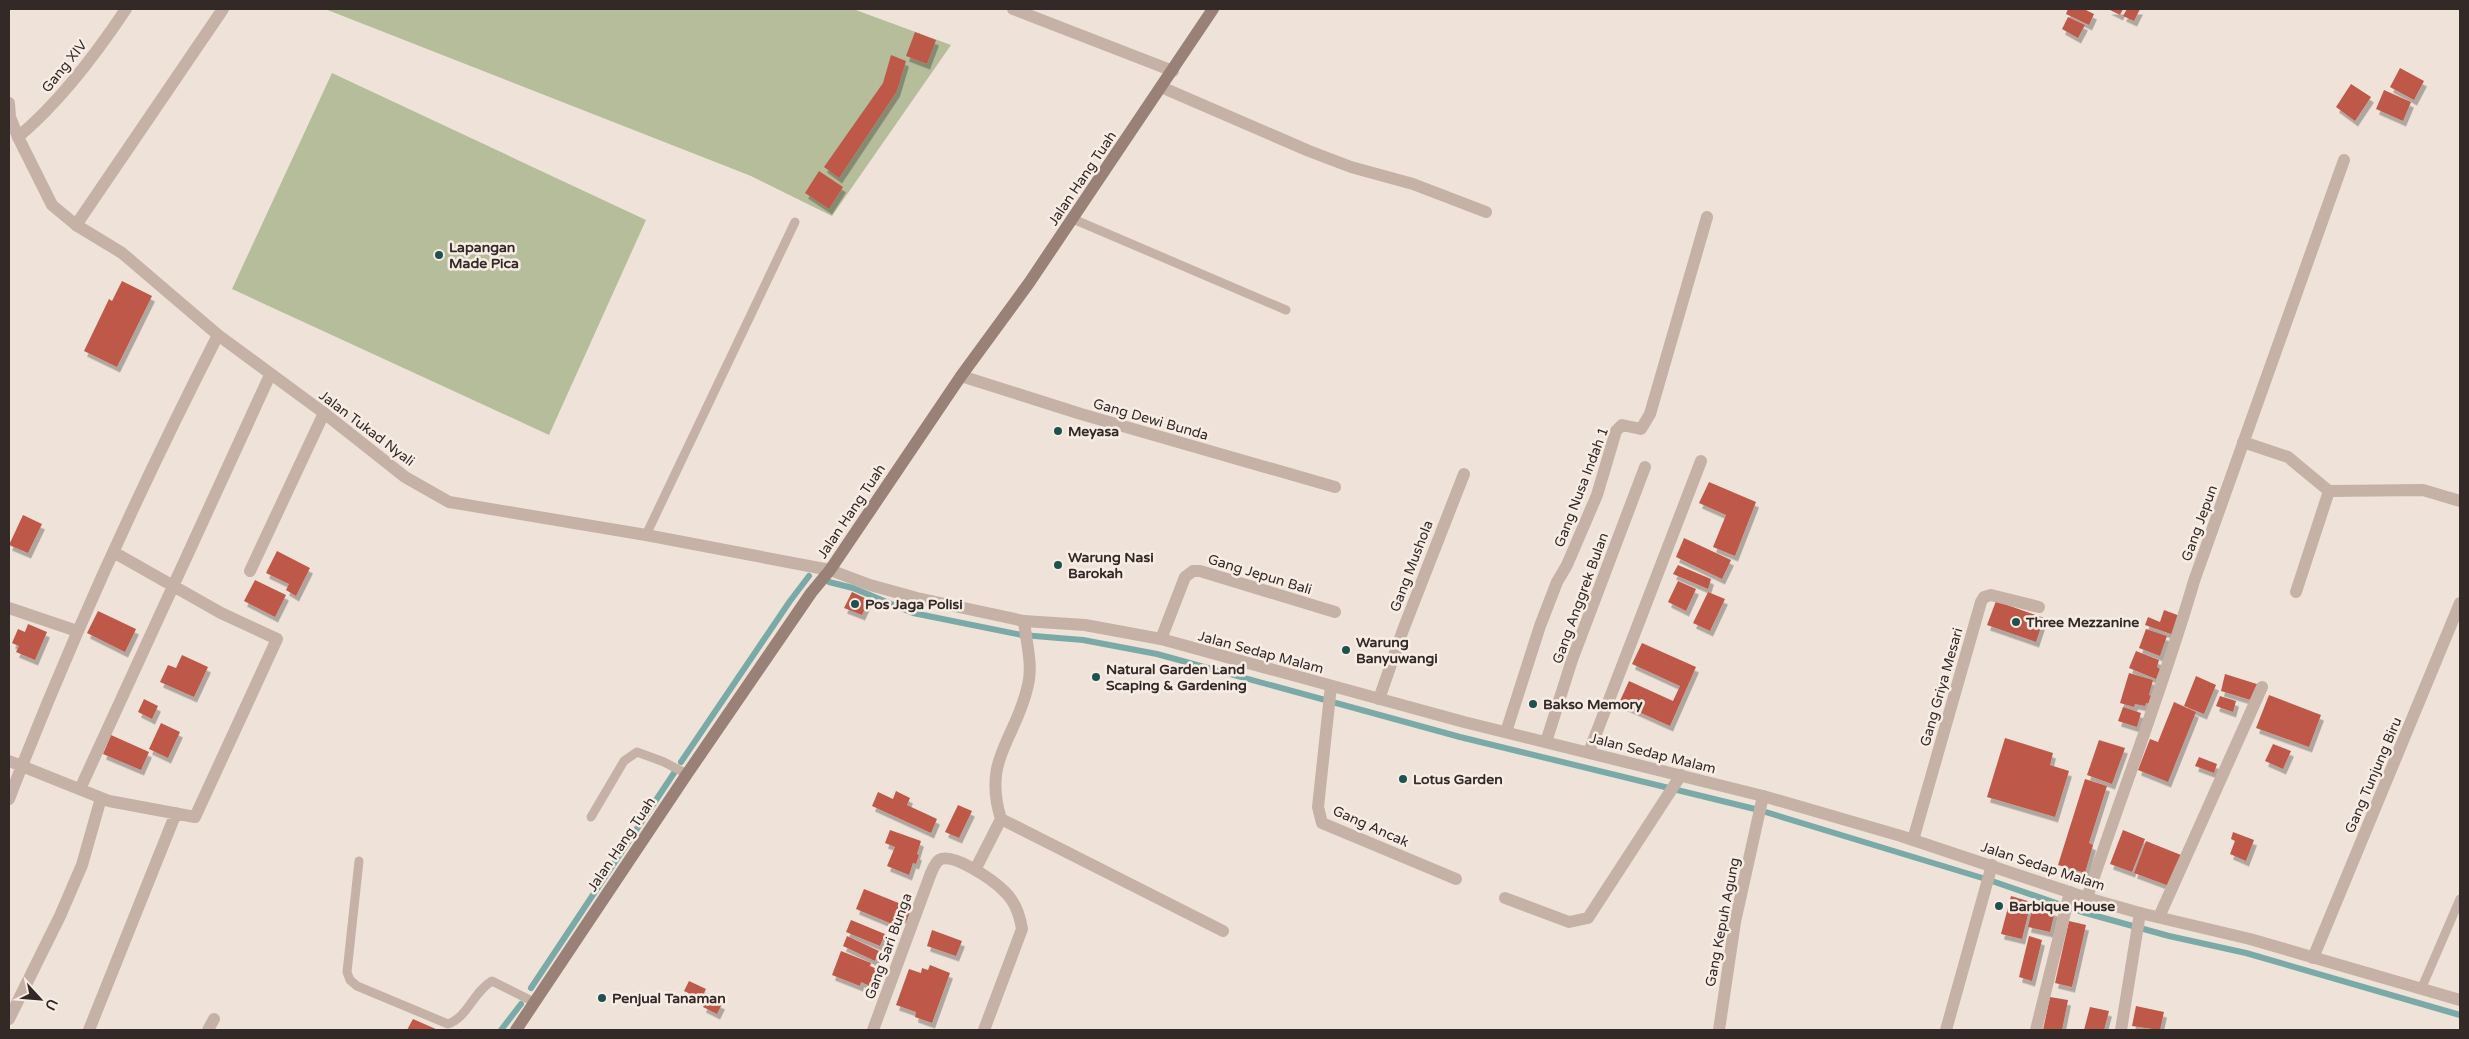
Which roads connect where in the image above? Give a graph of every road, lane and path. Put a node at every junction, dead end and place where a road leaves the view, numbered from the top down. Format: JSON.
{"nodes":[{"id":1,"x":126,"y":9,"type":"edge"},
{"id":2,"x":223,"y":9,"type":"edge"},
{"id":3,"x":1013,"y":9,"type":"edge"},
{"id":4,"x":1213,"y":9,"type":"edge"},
{"id":5,"x":1173,"y":71,"type":"junction"},
{"id":6,"x":1161,"y":87,"type":"junction"},
{"id":7,"x":9,"y":102,"type":"edge"},
{"id":8,"x":9,"y":118,"type":"edge"},
{"id":9,"x":18,"y":137,"type":"junction"},
{"id":10,"x":2344,"y":160,"type":"dead end"},
{"id":11,"x":1486,"y":212,"type":"dead end"},
{"id":12,"x":1707,"y":217,"type":"dead end"},
{"id":13,"x":1073,"y":218,"type":"junction"},
{"id":14,"x":795,"y":222,"type":"dead end"},
{"id":15,"x":76,"y":225,"type":"junction"},
{"id":16,"x":1286,"y":310,"type":"dead end"},
{"id":17,"x":218,"y":336,"type":"junction"},
{"id":18,"x":270,"y":375,"type":"junction"},
{"id":19,"x":961,"y":376,"type":"junction"},
{"id":20,"x":324,"y":413,"type":"junction"},
{"id":21,"x":2244,"y":442,"type":"junction"},
{"id":22,"x":1702,"y":461,"type":"dead end"},
{"id":23,"x":1645,"y":467,"type":"dead end"},
{"id":24,"x":1464,"y":474,"type":"dead end"},
{"id":25,"x":1335,"y":487,"type":"dead end"},
{"id":26,"x":2329,"y":492,"type":"junction"},
{"id":27,"x":2460,"y":501,"type":"edge"},
{"id":28,"x":646,"y":534,"type":"junction"},
{"id":29,"x":115,"y":553,"type":"junction"},
{"id":30,"x":830,"y":570,"type":"junction"},
{"id":31,"x":250,"y":571,"type":"dead end"},
{"id":32,"x":173,"y":587,"type":"junction"},
{"id":33,"x":2296,"y":592,"type":"dead end"},
{"id":34,"x":2460,"y":603,"type":"edge"},
{"id":35,"x":2039,"y":607,"type":"dead end"},
{"id":36,"x":9,"y":608,"type":"edge"},
{"id":37,"x":1335,"y":612,"type":"dead end"},
{"id":38,"x":1025,"y":629,"type":"junction"},
{"id":39,"x":77,"y":631,"type":"junction"},
{"id":40,"x":1161,"y":639,"type":"junction"},
{"id":41,"x":2262,"y":687,"type":"dead end"},
{"id":42,"x":1329,"y":697,"type":"junction"},
{"id":43,"x":1380,"y":699,"type":"junction"},
{"id":44,"x":1506,"y":732,"type":"junction"},
{"id":45,"x":1546,"y":742,"type":"junction"},
{"id":46,"x":1588,"y":752,"type":"junction"},
{"id":47,"x":15,"y":763,"type":"edge"},
{"id":48,"x":686,"y":774,"type":"junction"},
{"id":49,"x":1678,"y":779,"type":"junction"},
{"id":50,"x":80,"y":789,"type":"junction"},
{"id":51,"x":101,"y":798,"type":"junction"},
{"id":52,"x":9,"y":799,"type":"edge"},
{"id":53,"x":1762,"y":800,"type":"junction"},
{"id":54,"x":176,"y":813,"type":"junction"},
{"id":55,"x":590,"y":817,"type":"dead end"},
{"id":56,"x":1001,"y":820,"type":"junction"},
{"id":57,"x":1913,"y":840,"type":"junction"},
{"id":58,"x":359,"y":861,"type":"dead end"},
{"id":59,"x":975,"y":870,"type":"junction"},
{"id":60,"x":1991,"y":870,"type":"junction"},
{"id":61,"x":1456,"y":880,"type":"dead end"},
{"id":62,"x":1505,"y":898,"type":"dead end"},
{"id":63,"x":2087,"y":898,"type":"junction"},
{"id":64,"x":2460,"y":899,"type":"edge"},
{"id":65,"x":2068,"y":901,"type":"junction"},
{"id":66,"x":2160,"y":917,"type":"junction"},
{"id":67,"x":2139,"y":922,"type":"junction"},
{"id":68,"x":1223,"y":931,"type":"dead end"},
{"id":69,"x":2313,"y":958,"type":"junction"},
{"id":70,"x":2422,"y":988,"type":"junction"},
{"id":71,"x":2460,"y":1000,"type":"edge"},
{"id":72,"x":534,"y":1002,"type":"junction"},
{"id":73,"x":9,"y":1019,"type":"edge"},
{"id":74,"x":88,"y":1030,"type":"edge"},
{"id":75,"x":516,"y":1030,"type":"edge"},
{"id":76,"x":873,"y":1030,"type":"edge"},
{"id":77,"x":984,"y":1030,"type":"edge"},
{"id":78,"x":1719,"y":1030,"type":"edge"},
{"id":79,"x":1946,"y":1030,"type":"edge"},
{"id":80,"x":2036,"y":1030,"type":"edge"},
{"id":81,"x":2121,"y":1030,"type":"edge"}],
"edges":[{"from":1,"to":9,"type":"street","name":"Gang XIV"},
{"from":2,"to":15,"type":"street"},
{"from":3,"to":5,"type":"street"},
{"from":4,"to":5,"type":"main road","name":"Jalan Hang Tuah"},
{"from":5,"to":6,"type":"main road","name":"Jalan Hang Tuah"},
{"from":6,"to":11,"type":"street"},
{"from":6,"to":13,"type":"main road","name":"Jalan Hang Tuah"},
{"from":7,"to":8,"type":"street","name":"Jalan Tukad Nyali"},
{"from":8,"to":9,"type":"street","name":"Jalan Tukad Nyali"},
{"from":9,"to":15,"type":"street","name":"Jalan Tukad Nyali"},
{"from":10,"to":21,"type":"street","name":"Gang Jepun"},
{"from":12,"to":44,"type":"street","name":"Gang Nusa Indah 1"},
{"from":13,"to":16,"type":"lane"},
{"from":13,"to":19,"type":"main road","name":"Jalan Hang Tuah"},
{"from":14,"to":28,"type":"lane"},
{"from":15,"to":17,"type":"street","name":"Jalan Tukad Nyali"},
{"from":17,"to":18,"type":"street","name":"Jalan Tukad Nyali"},
{"from":17,"to":29,"type":"street"},
{"from":18,"to":20,"type":"street","name":"Jalan Tukad Nyali"},
{"from":18,"to":32,"type":"street"},
{"from":19,"to":25,"type":"street","name":"Gang Dewi Bunda"},
{"from":19,"to":30,"type":"main road","name":"Jalan Hang Tuah"},
{"from":20,"to":28,"type":"street","name":"Jalan Tukad Nyali"},
{"from":20,"to":31,"type":"street"},
{"from":21,"to":26,"type":"street"},
{"from":21,"to":63,"type":"street","name":"Gang Jepun"},
{"from":22,"to":46,"type":"street"},
{"from":23,"to":45,"type":"street","name":"Gang Anggrek Bulan"},
{"from":24,"to":43,"type":"street","name":"Gang Mushola"},
{"from":26,"to":27,"type":"street"},
{"from":26,"to":33,"type":"street"},
{"from":28,"to":30,"type":"street","name":"Jalan Tukad Nyali"},
{"from":29,"to":32,"type":"street"},
{"from":29,"to":39,"type":"street"},
{"from":30,"to":38,"type":"street","name":"Jalan Sedap Malam"},
{"from":30,"to":48,"type":"main road","name":"Jalan Hang Tuah"},
{"from":32,"to":50,"type":"street"},
{"from":32,"to":54,"type":"street"},
{"from":34,"to":69,"type":"street","name":"Gang Tunjung Biru"},
{"from":35,"to":57,"type":"street","name":"Gang Griya Mesari"},
{"from":36,"to":39,"type":"street"},
{"from":37,"to":40,"type":"street","name":"Gang Jepun Bali"},
{"from":38,"to":40,"type":"street","name":"Jalan Sedap Malam"},
{"from":38,"to":56,"type":"street"},
{"from":39,"to":47,"type":"street"},
{"from":40,"to":42,"type":"street","name":"Jalan Sedap Malam"},
{"from":41,"to":66,"type":"street"},
{"from":42,"to":43,"type":"street","name":"Jalan Sedap Malam"},
{"from":42,"to":61,"type":"street","name":"Gang Ancak"},
{"from":43,"to":44,"type":"street","name":"Jalan Sedap Malam"},
{"from":44,"to":45,"type":"street","name":"Jalan Sedap Malam"},
{"from":45,"to":46,"type":"street","name":"Jalan Sedap Malam"},
{"from":46,"to":49,"type":"street","name":"Jalan Sedap Malam"},
{"from":47,"to":50,"type":"street"},
{"from":47,"to":52,"type":"street"},
{"from":48,"to":55,"type":"lane"},
{"from":48,"to":72,"type":"main road","name":"Jalan Hang Tuah"},
{"from":49,"to":53,"type":"street","name":"Jalan Sedap Malam"},
{"from":49,"to":62,"type":"street"},
{"from":50,"to":51,"type":"street"},
{"from":51,"to":54,"type":"street"},
{"from":51,"to":73,"type":"street"},
{"from":53,"to":57,"type":"street","name":"Jalan Sedap Malam"},
{"from":53,"to":78,"type":"street","name":"Gang Kepuh Agung"},
{"from":54,"to":74,"type":"street"},
{"from":56,"to":59,"type":"street"},
{"from":56,"to":68,"type":"street"},
{"from":57,"to":60,"type":"street","name":"Jalan Sedap Malam"},
{"from":58,"to":72,"type":"lane"},
{"from":59,"to":76,"type":"street","name":"Gang Sari Bunga"},
{"from":59,"to":77,"type":"street"},
{"from":60,"to":65,"type":"street","name":"Jalan Sedap Malam"},
{"from":60,"to":79,"type":"street"},
{"from":63,"to":65,"type":"street","name":"Jalan Sedap Malam"},
{"from":63,"to":67,"type":"street","name":"Jalan Sedap Malam"},
{"from":64,"to":70,"type":"lane"},
{"from":65,"to":80,"type":"street"},
{"from":66,"to":67,"type":"street","name":"Jalan Sedap Malam"},
{"from":66,"to":69,"type":"street","name":"Jalan Sedap Malam"},
{"from":67,"to":81,"type":"street"},
{"from":69,"to":70,"type":"street","name":"Jalan Sedap Malam"},
{"from":70,"to":71,"type":"street","name":"Jalan Sedap Malam"},
{"from":72,"to":75,"type":"main road","name":"Jalan Hang Tuah"}]}
